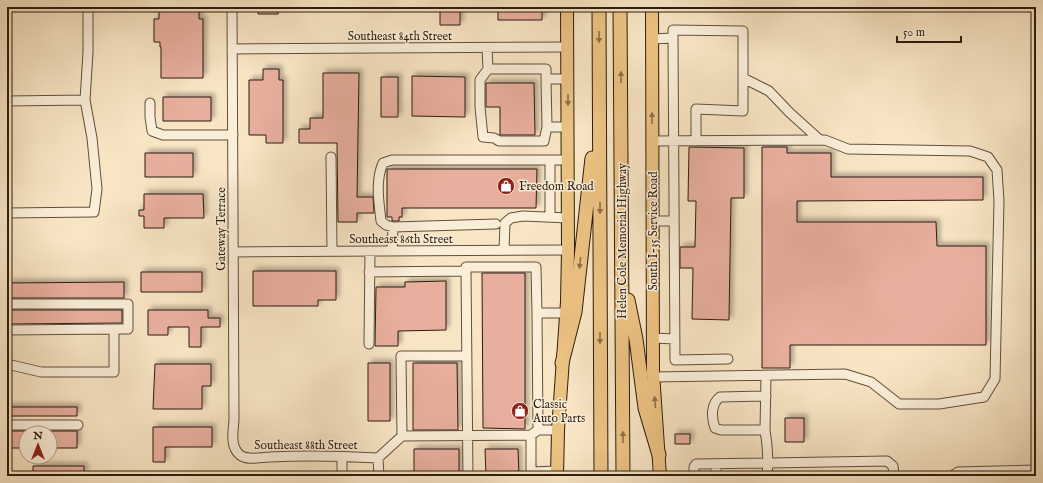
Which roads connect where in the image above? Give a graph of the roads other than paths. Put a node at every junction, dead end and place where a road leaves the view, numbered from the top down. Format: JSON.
{"nodes":[{"id":1,"x":88,"y":7,"type":"edge"},
{"id":2,"x":232,"y":7,"type":"edge"},
{"id":3,"x":567,"y":7,"type":"edge"},
{"id":4,"x":599,"y":7,"type":"edge"},
{"id":5,"x":620,"y":7,"type":"edge"},
{"id":6,"x":652,"y":7,"type":"edge"},
{"id":7,"x":673,"y":38,"type":"junction"},
{"id":8,"x":652,"y":39,"type":"junction"},
{"id":9,"x":568,"y":47,"type":"junction"},
{"id":10,"x":487,"y":48,"type":"junction"},
{"id":11,"x":232,"y":49,"type":"junction"},
{"id":12,"x":488,"y":70,"type":"junction"},
{"id":13,"x":743,"y":78,"type":"junction"},
{"id":14,"x":546,"y":79,"type":"junction"},
{"id":15,"x":567,"y":79,"type":"junction"},
{"id":16,"x":599,"y":99,"type":"junction"},
{"id":17,"x":85,"y":100,"type":"junction"},
{"id":18,"x":7,"y":101,"type":"edge"},
{"id":19,"x":150,"y":103,"type":"dead end"},
{"id":20,"x":548,"y":127,"type":"junction"},
{"id":21,"x":568,"y":127,"type":"junction"},
{"id":22,"x":233,"y":135,"type":"junction"},
{"id":23,"x":696,"y":140,"type":"junction"},
{"id":24,"x":820,"y":140,"type":"junction"},
{"id":25,"x":652,"y":141,"type":"junction"},
{"id":26,"x":673,"y":141,"type":"junction"},
{"id":27,"x":331,"y":156,"type":"dead end"},
{"id":28,"x":550,"y":160,"type":"junction"},
{"id":29,"x":568,"y":160,"type":"junction"},
{"id":30,"x":7,"y":213,"type":"edge"},
{"id":31,"x":550,"y":217,"type":"junction"},
{"id":32,"x":568,"y":218,"type":"junction"},
{"id":33,"x":652,"y":221,"type":"junction"},
{"id":34,"x":674,"y":221,"type":"junction"},
{"id":35,"x":496,"y":224,"type":"dead end"},
{"id":36,"x":393,"y":227,"type":"junction"},
{"id":37,"x":504,"y":250,"type":"junction"},
{"id":38,"x":568,"y":250,"type":"junction"},
{"id":39,"x":332,"y":251,"type":"junction"},
{"id":40,"x":370,"y":251,"type":"junction"},
{"id":41,"x":392,"y":251,"type":"junction"},
{"id":42,"x":233,"y":252,"type":"junction"},
{"id":43,"x":622,"y":270,"type":"junction"},
{"id":44,"x":369,"y":272,"type":"junction"},
{"id":45,"x":466,"y":272,"type":"junction"},
{"id":46,"x":7,"y":304,"type":"edge"},
{"id":47,"x":538,"y":313,"type":"junction"},
{"id":48,"x":566,"y":313,"type":"junction"},
{"id":49,"x":114,"y":329,"type":"junction"},
{"id":50,"x":7,"y":330,"type":"edge"},
{"id":51,"x":653,"y":338,"type":"junction"},
{"id":52,"x":675,"y":339,"type":"junction"},
{"id":53,"x":369,"y":344,"type":"dead end"},
{"id":54,"x":467,"y":356,"type":"junction"},
{"id":55,"x":728,"y":359,"type":"dead end"},
{"id":56,"x":676,"y":360,"type":"junction"},
{"id":57,"x":562,"y":363,"type":"junction"},
{"id":58,"x":7,"y":364,"type":"edge"},
{"id":59,"x":766,"y":376,"type":"junction"},
{"id":60,"x":653,"y":377,"type":"junction"},
{"id":61,"x":676,"y":377,"type":"junction"},
{"id":62,"x":766,"y":396,"type":"junction"},
{"id":63,"x":7,"y":425,"type":"edge"},
{"id":64,"x":78,"y":425,"type":"dead end"},
{"id":65,"x":558,"y":430,"type":"junction"},
{"id":66,"x":765,"y":430,"type":"junction"},
{"id":67,"x":534,"y":433,"type":"junction"},
{"id":68,"x":468,"y":435,"type":"junction"},
{"id":69,"x":402,"y":436,"type":"junction"},
{"id":70,"x":236,"y":451,"type":"joint"},
{"id":71,"x":659,"y":455,"type":"junction"},
{"id":72,"x":342,"y":457,"type":"junction"},
{"id":73,"x":378,"y":458,"type":"junction"},
{"id":74,"x":768,"y":463,"type":"junction"},
{"id":75,"x":716,"y":464,"type":"junction"},
{"id":76,"x":1036,"y":470,"type":"edge"},
{"id":77,"x":531,"y":474,"type":"edge"},
{"id":78,"x":557,"y":474,"type":"edge"},
{"id":79,"x":342,"y":476,"type":"edge"},
{"id":80,"x":379,"y":476,"type":"edge"},
{"id":81,"x":468,"y":476,"type":"edge"},
{"id":82,"x":601,"y":476,"type":"edge"},
{"id":83,"x":623,"y":476,"type":"edge"},
{"id":84,"x":660,"y":476,"type":"edge"},
{"id":85,"x":694,"y":476,"type":"edge"},
{"id":86,"x":716,"y":476,"type":"edge"},
{"id":87,"x":767,"y":476,"type":"edge"},
{"id":88,"x":894,"y":476,"type":"edge"},
{"id":89,"x":952,"y":476,"type":"edge"}],
"edges":[{"from":1,"to":17,"type":"street"},
{"from":2,"to":11,"type":"street","name":"Gateway Terrace"},
{"from":3,"to":9,"type":"main road"},
{"from":4,"to":16,"type":"highway","name":"Helen Cole Memorial Highway","one_way":true},
{"from":43,"to":5,"type":"highway","name":"Helen Cole Memorial Highway","one_way":true},
{"from":6,"to":8,"type":"main road","name":"South I-35 Service Road"},
{"from":7,"to":8,"type":"street"},
{"from":7,"to":13,"type":"street"},
{"from":7,"to":26,"type":"street"},
{"from":25,"to":8,"type":"main road","name":"South I-35 Service Road","one_way":true},
{"from":9,"to":10,"type":"street","name":"Southeast 84th Street"},
{"from":9,"to":15,"type":"main road"},
{"from":10,"to":11,"type":"street","name":"Southeast 84th Street"},
{"from":10,"to":12,"type":"street"},
{"from":11,"to":22,"type":"street","name":"Gateway Terrace"},
{"from":12,"to":14,"type":"street"},
{"from":12,"to":20,"type":"street"},
{"from":13,"to":23,"type":"street"},
{"from":13,"to":24,"type":"street"},
{"from":14,"to":15,"type":"street"},
{"from":14,"to":20,"type":"street"},
{"from":15,"to":21,"type":"main road","one_way":true},
{"from":16,"to":57,"type":"highway","one_way":true},
{"from":16,"to":82,"type":"highway","name":"Helen Cole Memorial Highway","one_way":true},
{"from":17,"to":18,"type":"street"},
{"from":17,"to":30,"type":"street"},
{"from":19,"to":22,"type":"street"},
{"from":20,"to":21,"type":"street"},
{"from":21,"to":29,"type":"main road"},
{"from":22,"to":42,"type":"street","name":"Gateway Terrace"},
{"from":23,"to":24,"type":"street"},
{"from":23,"to":26,"type":"street"},
{"from":24,"to":59,"type":"street"},
{"from":25,"to":26,"type":"street"},
{"from":25,"to":33,"type":"main road","name":"South I-35 Service Road"},
{"from":26,"to":34,"type":"street"},
{"from":27,"to":39,"type":"street"},
{"from":28,"to":29,"type":"street"},
{"from":28,"to":31,"type":"street"},
{"from":28,"to":36,"type":"street"},
{"from":29,"to":32,"type":"main road"},
{"from":31,"to":32,"type":"street"},
{"from":31,"to":37,"type":"street"},
{"from":32,"to":38,"type":"main road"},
{"from":33,"to":34,"type":"street"},
{"from":33,"to":51,"type":"main road","name":"South I-35 Service Road"},
{"from":34,"to":52,"type":"street"},
{"from":35,"to":36,"type":"street"},
{"from":36,"to":41,"type":"street"},
{"from":37,"to":38,"type":"street","name":"Southeast 86th Street"},
{"from":37,"to":41,"type":"street","name":"Southeast 86th Street"},
{"from":38,"to":48,"type":"main road"},
{"from":39,"to":40,"type":"street","name":"Southeast 86th Street"},
{"from":39,"to":42,"type":"street","name":"Southeast 86th Street"},
{"from":40,"to":41,"type":"street","name":"Southeast 86th Street"},
{"from":40,"to":44,"type":"street"},
{"from":42,"to":70,"type":"street","name":"Gateway Terrace"},
{"from":43,"to":71,"type":"highway"},
{"from":83,"to":43,"type":"highway","name":"Helen Cole Memorial Highway","one_way":true},
{"from":44,"to":45,"type":"street"},
{"from":44,"to":53,"type":"street"},
{"from":45,"to":47,"type":"street"},
{"from":45,"to":54,"type":"street"},
{"from":46,"to":49,"type":"street"},
{"from":47,"to":48,"type":"street"},
{"from":47,"to":67,"type":"street"},
{"from":48,"to":57,"type":"main road"},
{"from":49,"to":50,"type":"street"},
{"from":49,"to":58,"type":"street"},
{"from":51,"to":52,"type":"street"},
{"from":51,"to":60,"type":"main road","name":"South I-35 Service Road"},
{"from":52,"to":56,"type":"street"},
{"from":54,"to":68,"type":"street"},
{"from":54,"to":69,"type":"street"},
{"from":55,"to":56,"type":"street"},
{"from":56,"to":61,"type":"street"},
{"from":57,"to":65,"type":"main road"},
{"from":59,"to":61,"type":"street"},
{"from":59,"to":62,"type":"street"},
{"from":60,"to":61,"type":"street"},
{"from":71,"to":60,"type":"main road","name":"South I-35 Service Road","one_way":true},
{"from":62,"to":66,"type":"street"},
{"from":62,"to":66,"type":"street"},
{"from":63,"to":64,"type":"street"},
{"from":65,"to":67,"type":"street"},
{"from":65,"to":78,"type":"main road"},
{"from":66,"to":74,"type":"street"},
{"from":67,"to":68,"type":"street"},
{"from":67,"to":77,"type":"street"},
{"from":68,"to":69,"type":"street"},
{"from":68,"to":81,"type":"street"},
{"from":69,"to":73,"type":"street"},
{"from":70,"to":72,"type":"street","name":"Southeast 88th Street"},
{"from":71,"to":84,"type":"main road","name":"South I-35 Service Road"},
{"from":72,"to":73,"type":"street","name":"Southeast 88th Street"},
{"from":72,"to":79,"type":"street"},
{"from":73,"to":80,"type":"street"},
{"from":74,"to":75,"type":"street"},
{"from":74,"to":87,"type":"street"},
{"from":74,"to":88,"type":"street"},
{"from":75,"to":85,"type":"street"},
{"from":75,"to":86,"type":"street"},
{"from":76,"to":89,"type":"street"},
{"from":77,"to":78,"type":"street"}]}
